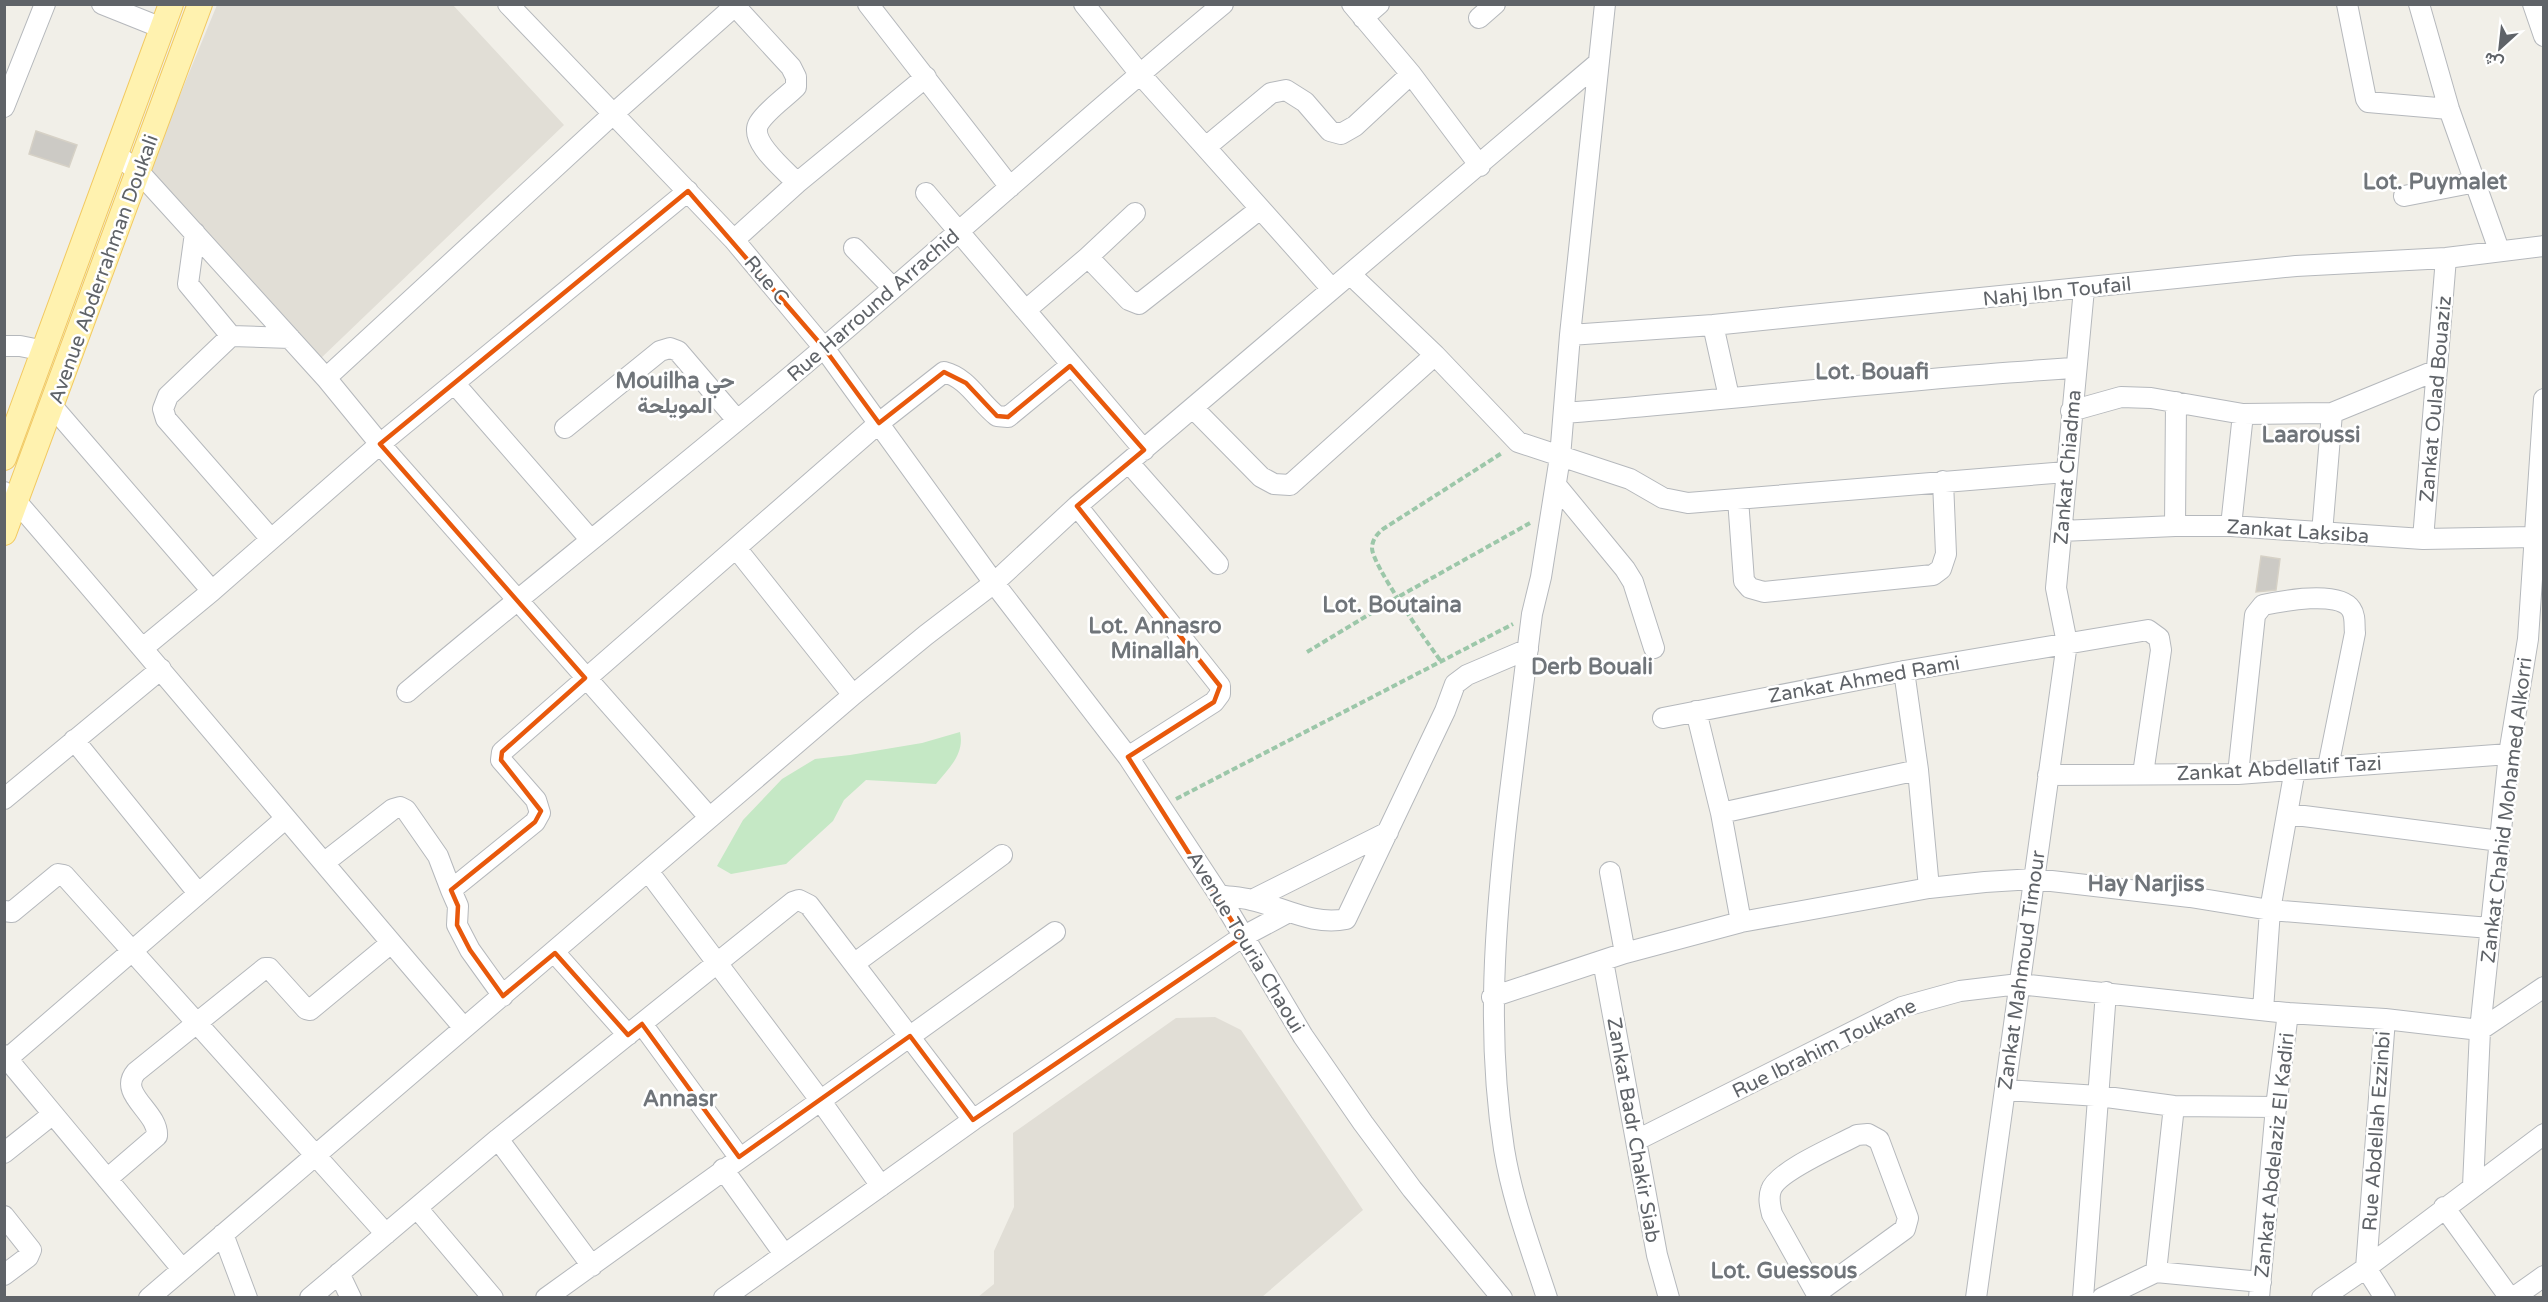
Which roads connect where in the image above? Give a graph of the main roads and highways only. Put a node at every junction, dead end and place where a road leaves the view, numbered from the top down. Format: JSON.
{"nodes":[{"id":1,"x":171,"y":4,"type":"edge"},
{"id":2,"x":201,"y":4,"type":"edge"},
{"id":3,"x":4,"y":458,"type":"edge"},
{"id":4,"x":10,"y":496,"type":"edge"},
{"id":5,"x":4,"y":533,"type":"edge"}],
"edges":[{"from":1,"to":3,"type":"main road","name":"Avenue Abderrahman Doukali"},
{"from":2,"to":4,"type":"main road","name":"Avenue Abderrahman Doukali"},
{"from":4,"to":5,"type":"main road","name":"Avenue Abderrahman Doukali"}]}
